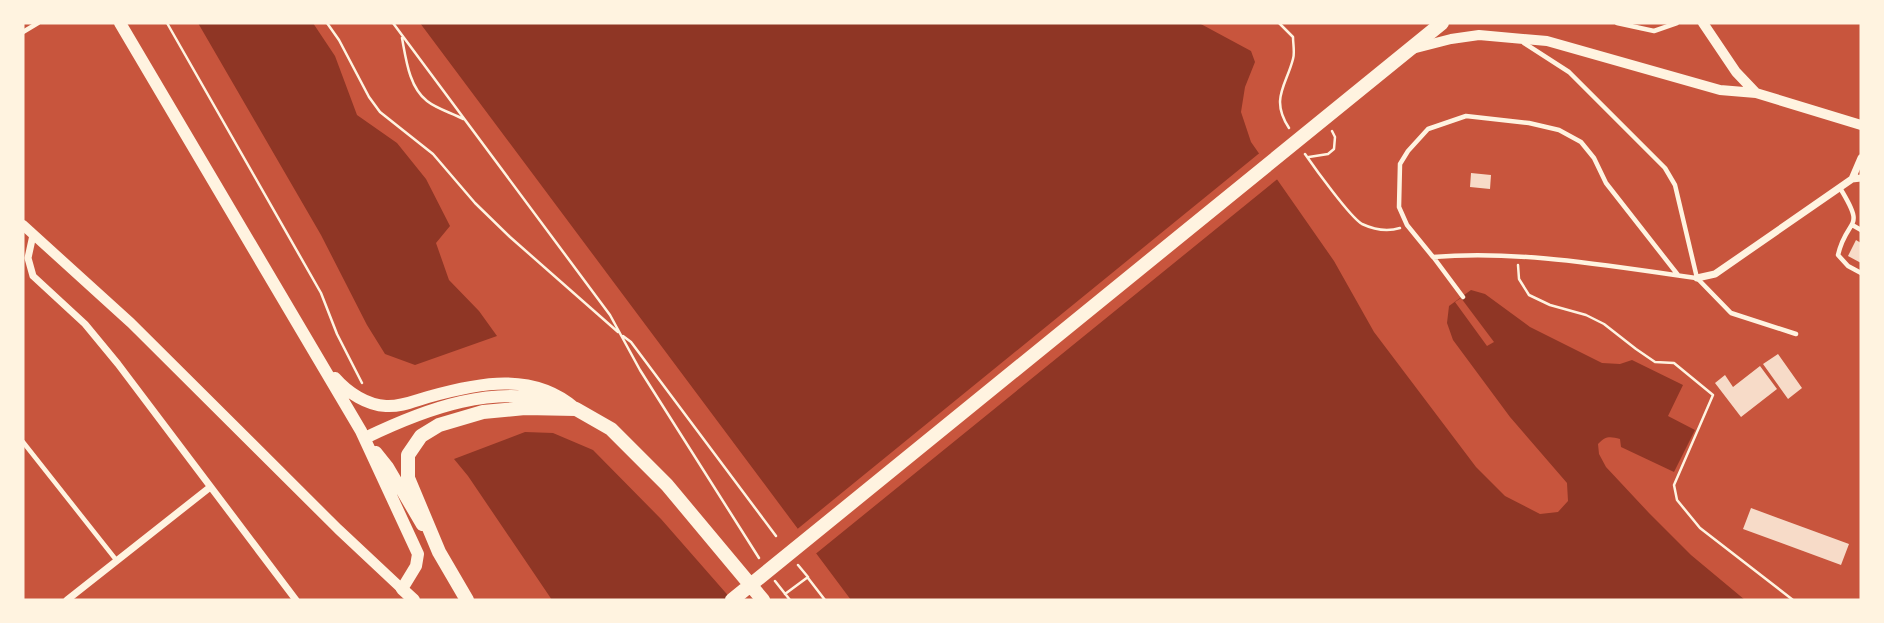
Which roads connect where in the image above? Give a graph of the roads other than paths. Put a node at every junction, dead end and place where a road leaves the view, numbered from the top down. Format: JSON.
{"nodes":[{"id":1,"x":38,"y":23,"type":"edge"},
{"id":2,"x":120,"y":23,"type":"edge"},
{"id":3,"x":1443,"y":23,"type":"edge"},
{"id":4,"x":1617,"y":23,"type":"edge"},
{"id":5,"x":1677,"y":23,"type":"edge"},
{"id":6,"x":1703,"y":23,"type":"edge"},
{"id":7,"x":23,"y":32,"type":"edge"},
{"id":8,"x":1514,"y":37,"type":"junction"},
{"id":9,"x":1409,"y":50,"type":"junction"},
{"id":10,"x":1756,"y":93,"type":"junction"},
{"id":11,"x":1861,"y":125,"type":"edge"},
{"id":12,"x":1861,"y":159,"type":"edge"},
{"id":13,"x":1861,"y":178,"type":"edge"},
{"id":14,"x":1852,"y":180,"type":"junction"},
{"id":15,"x":1840,"y":188,"type":"junction"},
{"id":16,"x":23,"y":225,"type":"edge"},
{"id":17,"x":1854,"y":226,"type":"junction"},
{"id":18,"x":1861,"y":230,"type":"edge"},
{"id":19,"x":33,"y":235,"type":"junction"},
{"id":20,"x":23,"y":244,"type":"edge"},
{"id":21,"x":1433,"y":257,"type":"junction"},
{"id":22,"x":1861,"y":273,"type":"edge"},
{"id":23,"x":1678,"y":275,"type":"junction"},
{"id":24,"x":1697,"y":278,"type":"junction"},
{"id":25,"x":1463,"y":297,"type":"dead end"},
{"id":26,"x":1796,"y":334,"type":"dead end"},
{"id":27,"x":322,"y":362,"type":"junction"},
{"id":28,"x":576,"y":409,"type":"junction"},
{"id":29,"x":365,"y":438,"type":"junction"},
{"id":30,"x":23,"y":442,"type":"edge"},
{"id":31,"x":209,"y":488,"type":"junction"},
{"id":32,"x":439,"y":552,"type":"junction"},
{"id":33,"x":117,"y":561,"type":"junction"},
{"id":34,"x":402,"y":589,"type":"junction"},
{"id":35,"x":67,"y":600,"type":"edge"},
{"id":36,"x":296,"y":600,"type":"edge"},
{"id":37,"x":414,"y":600,"type":"edge"},
{"id":38,"x":467,"y":600,"type":"edge"},
{"id":39,"x":732,"y":600,"type":"edge"},
{"id":40,"x":763,"y":600,"type":"edge"}],
"edges":[{"from":1,"to":7,"type":"lane"},
{"from":2,"to":27,"type":"main road"},
{"from":3,"to":9,"type":"highway"},
{"from":4,"to":5,"type":"lane"},
{"from":6,"to":10,"type":"street"},
{"from":8,"to":9,"type":"street"},
{"from":8,"to":10,"type":"street"},
{"from":8,"to":24,"type":"lane"},
{"from":9,"to":39,"type":"highway"},
{"from":10,"to":11,"type":"street"},
{"from":12,"to":14,"type":"street"},
{"from":13,"to":14,"type":"street"},
{"from":14,"to":15,"type":"street"},
{"from":15,"to":17,"type":"lane"},
{"from":15,"to":24,"type":"street"},
{"from":16,"to":19,"type":"street"},
{"from":17,"to":18,"type":"lane"},
{"from":17,"to":22,"type":"lane"},
{"from":19,"to":20,"type":"street"},
{"from":19,"to":31,"type":"street"},
{"from":19,"to":34,"type":"street"},
{"from":21,"to":23,"type":"lane"},
{"from":21,"to":23,"type":"lane"},
{"from":21,"to":25,"type":"lane"},
{"from":23,"to":24,"type":"lane"},
{"from":24,"to":26,"type":"lane"},
{"from":27,"to":28,"type":"main road"},
{"from":27,"to":29,"type":"main road"},
{"from":28,"to":29,"type":"main road"},
{"from":28,"to":32,"type":"highway"},
{"from":28,"to":40,"type":"highway"},
{"from":29,"to":32,"type":"main road"},
{"from":29,"to":34,"type":"main road"},
{"from":30,"to":33,"type":"lane"},
{"from":31,"to":33,"type":"street"},
{"from":31,"to":36,"type":"street"},
{"from":32,"to":38,"type":"highway"},
{"from":33,"to":35,"type":"street"},
{"from":34,"to":37,"type":"main road"}]}
